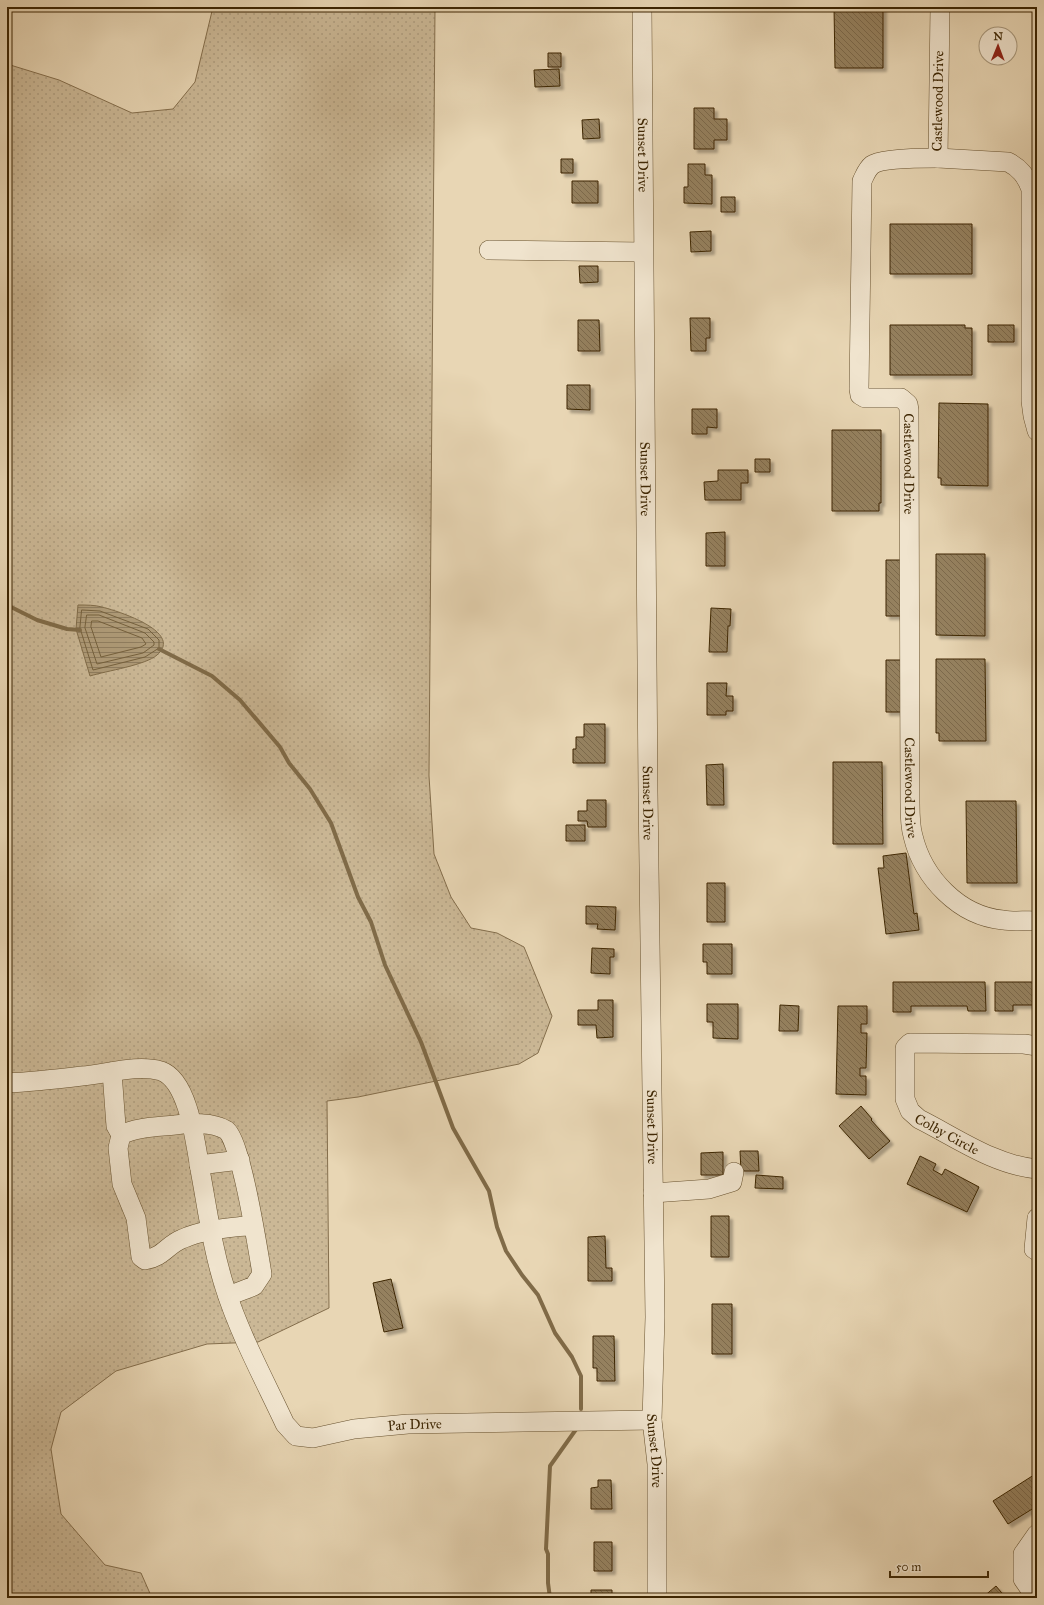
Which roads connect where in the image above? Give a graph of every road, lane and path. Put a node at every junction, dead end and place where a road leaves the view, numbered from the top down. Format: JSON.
{"nodes":[{"id":1,"x":642,"y":7,"type":"edge"},
{"id":2,"x":940,"y":7,"type":"edge"},
{"id":3,"x":938,"y":158,"type":"junction"},
{"id":4,"x":489,"y":250,"type":"dead end"},
{"id":5,"x":643,"y":252,"type":"junction"},
{"id":6,"x":1037,"y":431,"type":"edge"},
{"id":7,"x":1037,"y":920,"type":"edge"},
{"id":8,"x":1037,"y":1046,"type":"edge"},
{"id":9,"x":112,"y":1072,"type":"junction"},
{"id":10,"x":7,"y":1083,"type":"edge"},
{"id":11,"x":191,"y":1123,"type":"junction"},
{"id":12,"x":121,"y":1135,"type":"junction"},
{"id":13,"x":240,"y":1160,"type":"junction"},
{"id":14,"x":199,"y":1166,"type":"junction"},
{"id":15,"x":1037,"y":1169,"type":"edge"},
{"id":16,"x":734,"y":1172,"type":"dead end"},
{"id":17,"x":653,"y":1193,"type":"junction"},
{"id":18,"x":1037,"y":1218,"type":"edge"},
{"id":19,"x":253,"y":1225,"type":"junction"},
{"id":20,"x":211,"y":1231,"type":"junction"},
{"id":21,"x":1035,"y":1250,"type":"edge"},
{"id":22,"x":228,"y":1296,"type":"junction"},
{"id":23,"x":652,"y":1420,"type":"junction"},
{"id":24,"x":1037,"y":1534,"type":"edge"},
{"id":25,"x":657,"y":1598,"type":"edge"},
{"id":26,"x":1036,"y":1598,"type":"edge"}],
"edges":[{"from":1,"to":5,"type":"street","name":"Sunset Drive"},
{"from":2,"to":3,"type":"street","name":"Castlewood Drive"},
{"from":3,"to":6,"type":"street"},
{"from":3,"to":7,"type":"street","name":"Castlewood Drive"},
{"from":4,"to":5,"type":"street"},
{"from":5,"to":17,"type":"street","name":"Sunset Drive"},
{"from":8,"to":15,"type":"street","name":"Colby Circle"},
{"from":9,"to":10,"type":"street","name":"Par Drive"},
{"from":9,"to":11,"type":"street","name":"Par Drive"},
{"from":9,"to":12,"type":"street"},
{"from":11,"to":12,"type":"street"},
{"from":11,"to":13,"type":"street"},
{"from":11,"to":14,"type":"street","name":"Par Drive"},
{"from":12,"to":20,"type":"street"},
{"from":13,"to":14,"type":"street"},
{"from":13,"to":19,"type":"street"},
{"from":14,"to":20,"type":"street","name":"Par Drive"},
{"from":16,"to":17,"type":"street"},
{"from":17,"to":23,"type":"street","name":"Sunset Drive"},
{"from":18,"to":21,"type":"street"},
{"from":19,"to":20,"type":"street"},
{"from":19,"to":22,"type":"street"},
{"from":20,"to":22,"type":"street","name":"Par Drive"},
{"from":22,"to":23,"type":"street","name":"Par Drive"},
{"from":23,"to":25,"type":"street","name":"Sunset Drive"},
{"from":24,"to":26,"type":"street"}]}
